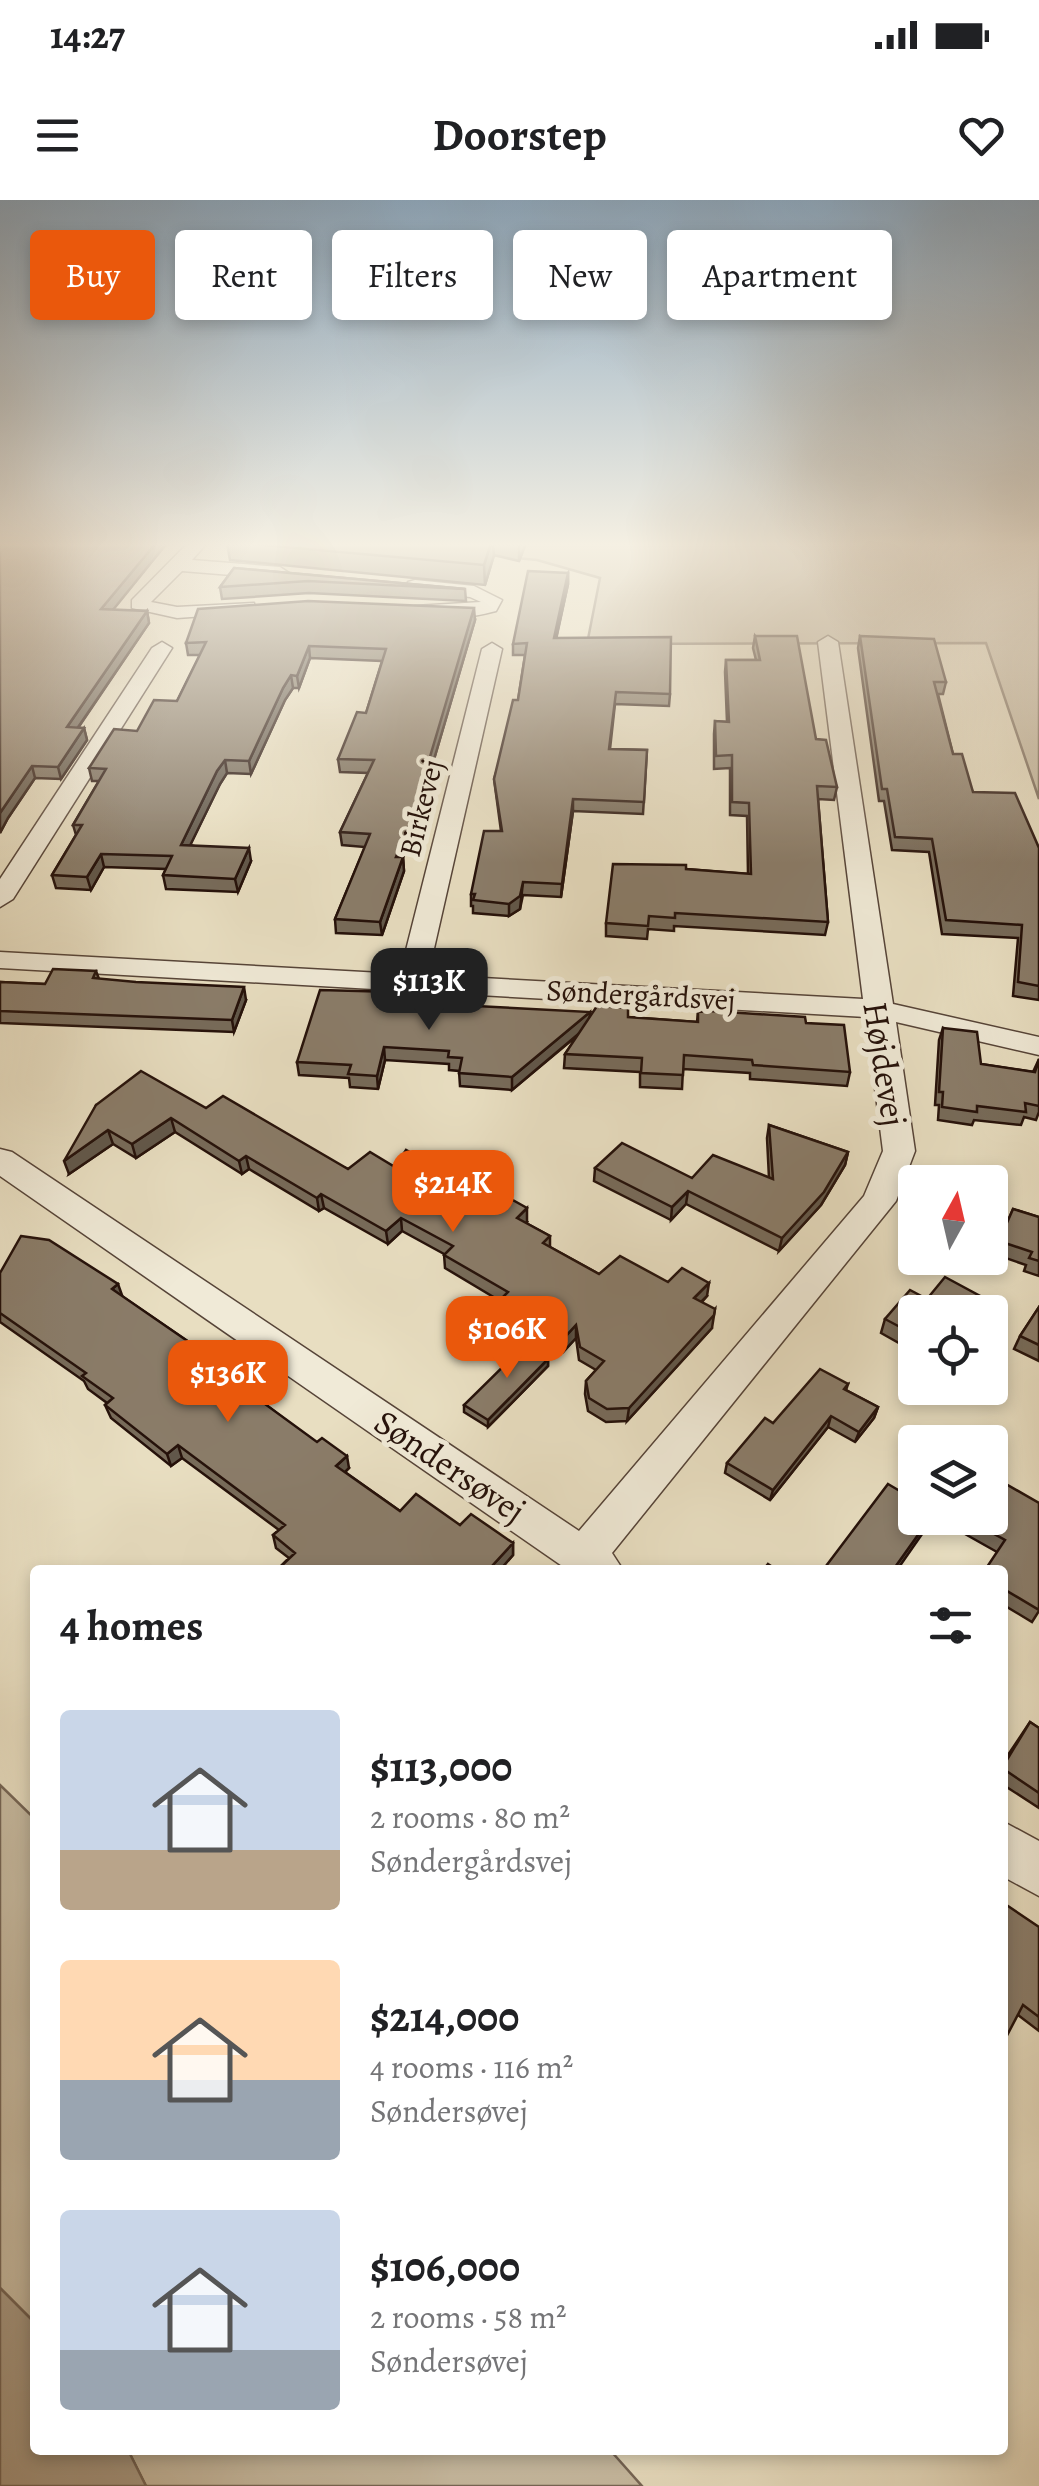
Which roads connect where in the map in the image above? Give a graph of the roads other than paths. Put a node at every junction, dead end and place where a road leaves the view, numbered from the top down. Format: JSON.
{"nodes":[{"id":1,"x":492,"y":649,"type":"dead end"},
{"id":2,"x":161,"y":650,"type":"edge"},
{"id":3,"x":829,"y":650,"type":"edge"},
{"id":4,"x":0,"y":900,"type":"edge"},
{"id":5,"x":0,"y":960,"type":"edge"},
{"id":6,"x":412,"y":982,"type":"junction"},
{"id":7,"x":876,"y":1009,"type":"junction"},
{"id":8,"x":1039,"y":1046,"type":"edge"},
{"id":9,"x":0,"y":1160,"type":"edge"},
{"id":10,"x":592,"y":1563,"type":"edge"},
{"id":11,"x":1008,"y":1850,"type":"edge"},
{"id":12,"x":1039,"y":1871,"type":"edge"}],
"edges":[{"from":1,"to":6,"type":"street","name":"Birkevej"},
{"from":2,"to":4,"type":"street"},
{"from":3,"to":7,"type":"street","name":"Højdevej"},
{"from":5,"to":6,"type":"street","name":"Søndergårdsvej"},
{"from":6,"to":7,"type":"street","name":"Søndergårdsvej"},
{"from":7,"to":8,"type":"street","name":"Søndergårdsvej"},
{"from":7,"to":10,"type":"street","name":"Højdevej"},
{"from":9,"to":10,"type":"street","name":"Søndersøvej"},
{"from":11,"to":12,"type":"street"}]}
